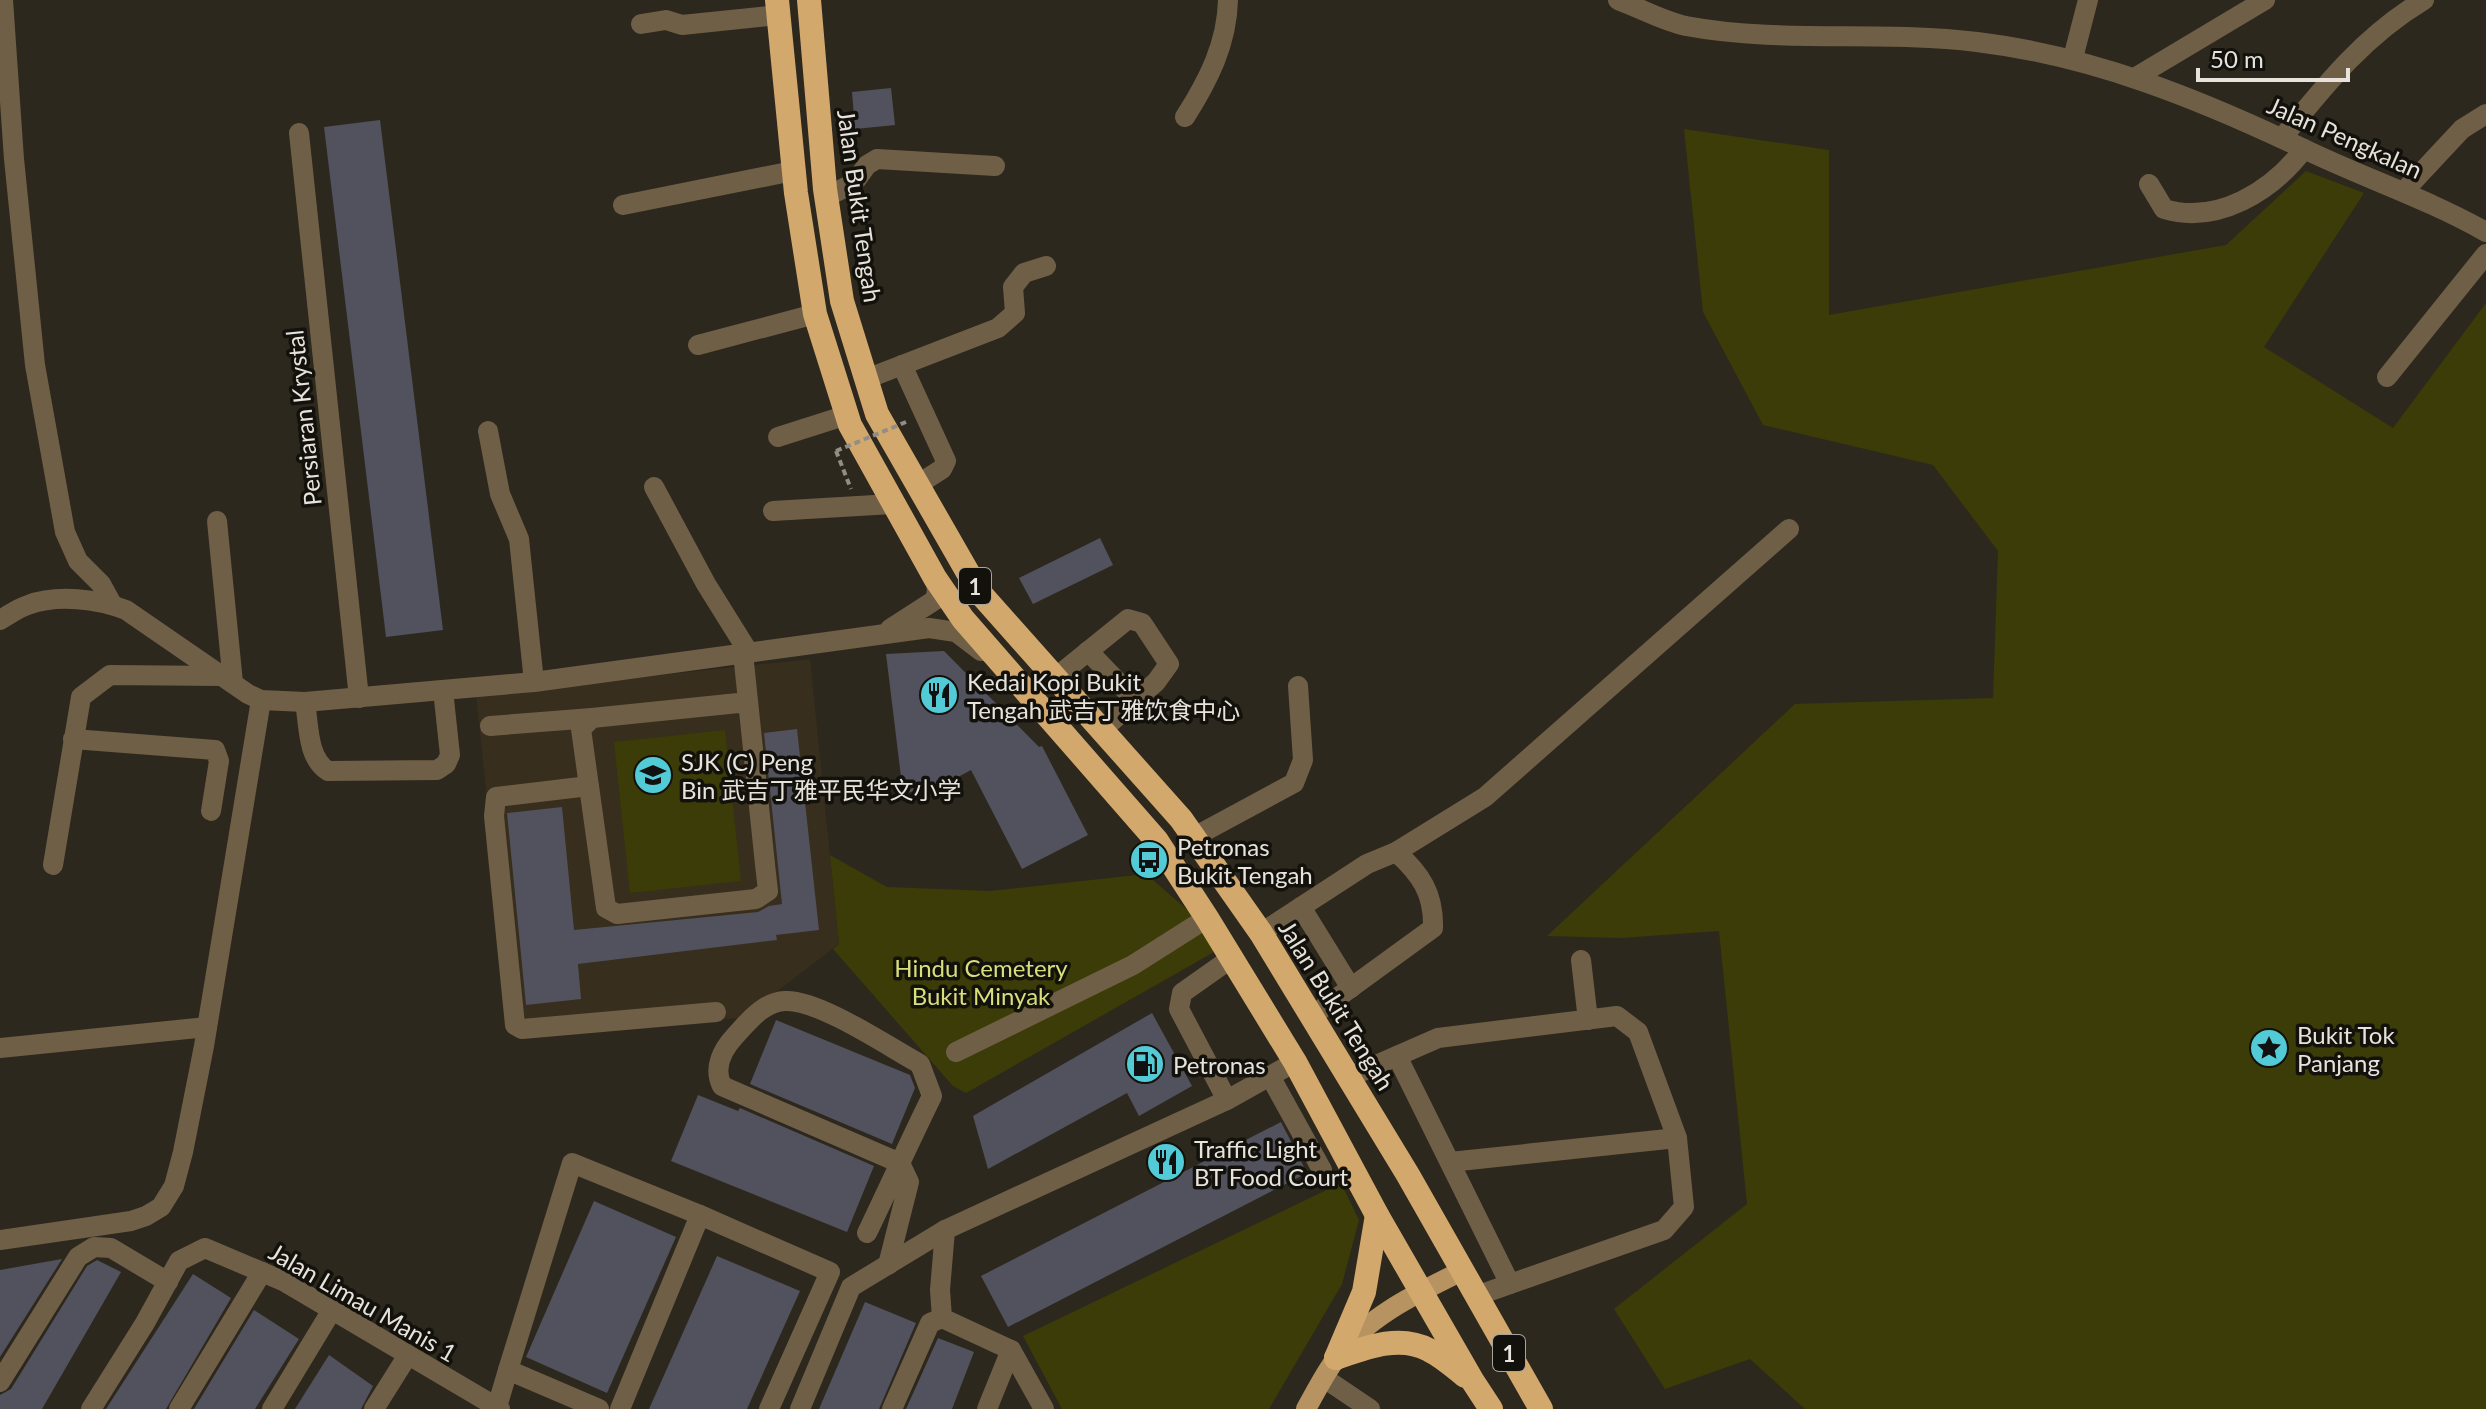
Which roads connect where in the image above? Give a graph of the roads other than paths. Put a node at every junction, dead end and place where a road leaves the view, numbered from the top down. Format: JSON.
{"nodes":[{"id":1,"x":809,"y":0,"type":"edge"},
{"id":2,"x":1228,"y":0,"type":"edge"},
{"id":3,"x":1618,"y":0,"type":"edge"},
{"id":4,"x":2088,"y":0,"type":"edge"},
{"id":5,"x":2265,"y":0,"type":"edge"},
{"id":6,"x":2424,"y":0,"type":"edge"},
{"id":7,"x":778,"y":7,"type":"edge"},
{"id":8,"x":3,"y":14,"type":"edge"},
{"id":9,"x":641,"y":24,"type":"dead end"},
{"id":10,"x":2073,"y":58,"type":"junction"},
{"id":11,"x":2136,"y":77,"type":"junction"},
{"id":12,"x":2486,"y":114,"type":"edge"},
{"id":13,"x":1185,"y":117,"type":"dead end"},
{"id":14,"x":5,"y":120,"type":"edge"},
{"id":15,"x":299,"y":133,"type":"dead end"},
{"id":16,"x":2283,"y":137,"type":"junction"},
{"id":17,"x":2304,"y":149,"type":"junction"},
{"id":18,"x":995,"y":166,"type":"dead end"},
{"id":19,"x":793,"y":171,"type":"junction"},
{"id":20,"x":2149,"y":184,"type":"dead end"},
{"id":21,"x":2404,"y":191,"type":"junction"},
{"id":22,"x":826,"y":197,"type":"junction"},
{"id":23,"x":623,"y":205,"type":"dead end"},
{"id":24,"x":2486,"y":232,"type":"edge"},
{"id":25,"x":10,"y":233,"type":"edge"},
{"id":26,"x":2486,"y":254,"type":"edge"},
{"id":27,"x":1046,"y":266,"type":"dead end"},
{"id":28,"x":815,"y":314,"type":"junction"},
{"id":29,"x":698,"y":345,"type":"dead end"},
{"id":30,"x":902,"y":365,"type":"junction"},
{"id":31,"x":2387,"y":377,"type":"dead end"},
{"id":32,"x":866,"y":379,"type":"junction"},
{"id":33,"x":847,"y":415,"type":"junction"},
{"id":34,"x":488,"y":431,"type":"dead end"},
{"id":35,"x":778,"y":437,"type":"dead end"},
{"id":36,"x":917,"y":485,"type":"junction"},
{"id":37,"x":654,"y":487,"type":"dead end"},
{"id":38,"x":892,"y":504,"type":"junction"},
{"id":39,"x":773,"y":511,"type":"dead end"},
{"id":40,"x":217,"y":521,"type":"dead end"},
{"id":41,"x":1789,"y":529,"type":"dead end"},
{"id":42,"x":935,"y":578,"type":"junction"},
{"id":43,"x":112,"y":604,"type":"junction"},
{"id":44,"x":0,"y":620,"type":"edge"},
{"id":45,"x":883,"y":633,"type":"junction"},
{"id":46,"x":1088,"y":651,"type":"junction"},
{"id":47,"x":746,"y":653,"type":"junction"},
{"id":48,"x":1016,"y":678,"type":"junction"},
{"id":49,"x":1055,"y":678,"type":"junction"},
{"id":50,"x":228,"y":680,"type":"junction"},
{"id":51,"x":534,"y":682,"type":"junction"},
{"id":52,"x":1298,"y":686,"type":"dead end"},
{"id":53,"x":443,"y":690,"type":"junction"},
{"id":54,"x":359,"y":698,"type":"junction"},
{"id":55,"x":261,"y":700,"type":"junction"},
{"id":56,"x":1135,"y":700,"type":"junction"},
{"id":57,"x":305,"y":702,"type":"junction"},
{"id":58,"x":748,"y":702,"type":"junction"},
{"id":59,"x":592,"y":718,"type":"junction"},
{"id":60,"x":490,"y":726,"type":"dead end"},
{"id":61,"x":1102,"y":730,"type":"junction"},
{"id":62,"x":73,"y":739,"type":"junction"},
{"id":63,"x":589,"y":786,"type":"junction"},
{"id":64,"x":211,"y":811,"type":"dead end"},
{"id":65,"x":1194,"y":837,"type":"junction"},
{"id":66,"x":1396,"y":852,"type":"junction"},
{"id":67,"x":53,"y":865,"type":"dead end"},
{"id":68,"x":1301,"y":907,"type":"junction"},
{"id":69,"x":1207,"y":918,"type":"junction"},
{"id":70,"x":1261,"y":933,"type":"junction"},
{"id":71,"x":1233,"y":957,"type":"junction"},
{"id":72,"x":1581,"y":960,"type":"dead end"},
{"id":73,"x":1351,"y":988,"type":"junction"},
{"id":74,"x":716,"y":1012,"type":"dead end"},
{"id":75,"x":1312,"y":1016,"type":"junction"},
{"id":76,"x":1588,"y":1020,"type":"junction"},
{"id":77,"x":207,"y":1027,"type":"junction"},
{"id":78,"x":0,"y":1048,"type":"edge"},
{"id":79,"x":956,"y":1052,"type":"dead end"},
{"id":80,"x":1397,"y":1056,"type":"junction"},
{"id":81,"x":1295,"y":1062,"type":"junction"},
{"id":82,"x":1270,"y":1076,"type":"junction"},
{"id":83,"x":1349,"y":1077,"type":"junction"},
{"id":84,"x":1227,"y":1100,"type":"junction"},
{"id":85,"x":1677,"y":1138,"type":"junction"},
{"id":86,"x":1450,"y":1162,"type":"junction"},
{"id":87,"x":900,"y":1163,"type":"junction"},
{"id":88,"x":1322,"y":1170,"type":"dead end"},
{"id":89,"x":700,"y":1215,"type":"junction"},
{"id":90,"x":1377,"y":1215,"type":"junction"},
{"id":91,"x":945,"y":1230,"type":"junction"},
{"id":92,"x":867,"y":1233,"type":"dead end"},
{"id":93,"x":0,"y":1240,"type":"edge"},
{"id":94,"x":888,"y":1265,"type":"junction"},
{"id":95,"x":1462,"y":1271,"type":"junction"},
{"id":96,"x":262,"y":1272,"type":"junction"},
{"id":97,"x":168,"y":1282,"type":"junction"},
{"id":98,"x":1510,"y":1284,"type":"junction"},
{"id":99,"x":1422,"y":1290,"type":"junction"},
{"id":100,"x":1476,"y":1296,"type":"junction"},
{"id":101,"x":332,"y":1310,"type":"junction"},
{"id":102,"x":942,"y":1318,"type":"junction"},
{"id":103,"x":1011,"y":1350,"type":"junction"},
{"id":104,"x":408,"y":1355,"type":"junction"},
{"id":105,"x":1330,"y":1368,"type":"junction"},
{"id":106,"x":508,"y":1370,"type":"junction"},
{"id":107,"x":1472,"y":1380,"type":"junction"},
{"id":108,"x":0,"y":1382,"type":"edge"},
{"id":109,"x":490,"y":1407,"type":"edge"},
{"id":110,"x":91,"y":1409,"type":"edge"},
{"id":111,"x":179,"y":1409,"type":"edge"},
{"id":112,"x":272,"y":1409,"type":"edge"},
{"id":113,"x":374,"y":1409,"type":"edge"},
{"id":114,"x":599,"y":1409,"type":"edge"},
{"id":115,"x":620,"y":1409,"type":"edge"},
{"id":116,"x":769,"y":1409,"type":"edge"},
{"id":117,"x":800,"y":1409,"type":"edge"},
{"id":118,"x":892,"y":1409,"type":"edge"},
{"id":119,"x":987,"y":1409,"type":"edge"},
{"id":120,"x":1044,"y":1409,"type":"edge"},
{"id":121,"x":1306,"y":1409,"type":"edge"},
{"id":122,"x":1370,"y":1409,"type":"edge"},
{"id":123,"x":1491,"y":1409,"type":"edge"},
{"id":124,"x":1541,"y":1409,"type":"edge"}],
"edges":[{"from":1,"to":22,"type":"highway","name":"Jalan Bukit Tengah","number":"1"},
{"from":2,"to":13,"type":"street"},
{"from":3,"to":10,"type":"street","name":"Jalan Pengkalan"},
{"from":4,"to":10,"type":"street"},
{"from":5,"to":11,"type":"street"},
{"from":6,"to":16,"type":"street"},
{"from":7,"to":9,"type":"street"},
{"from":7,"to":19,"type":"highway","number":"1"},
{"from":8,"to":14,"type":"street"},
{"from":10,"to":11,"type":"street","name":"Jalan Pengkalan"},
{"from":11,"to":16,"type":"street","name":"Jalan Pengkalan"},
{"from":12,"to":21,"type":"street"},
{"from":14,"to":25,"type":"street"},
{"from":15,"to":54,"type":"street","name":"Persiaran Krystal"},
{"from":16,"to":17,"type":"street","name":"Jalan Pengkalan"},
{"from":17,"to":20,"type":"street"},
{"from":17,"to":21,"type":"street","name":"Jalan Pengkalan"},
{"from":18,"to":22,"type":"street"},
{"from":19,"to":23,"type":"street"},
{"from":19,"to":28,"type":"highway","number":"1"},
{"from":21,"to":24,"type":"street","name":"Jalan Pengkalan"},
{"from":22,"to":32,"type":"highway","name":"Jalan Bukit Tengah","number":"1"},
{"from":25,"to":43,"type":"street"},
{"from":26,"to":31,"type":"street"},
{"from":27,"to":30,"type":"street"},
{"from":28,"to":29,"type":"street"},
{"from":28,"to":33,"type":"highway","number":"1"},
{"from":30,"to":32,"type":"street"},
{"from":30,"to":36,"type":"street"},
{"from":32,"to":36,"type":"highway","name":"Jalan Bukit Tengah","number":"1"},
{"from":33,"to":35,"type":"street"},
{"from":33,"to":38,"type":"highway","number":"1"},
{"from":34,"to":51,"type":"street"},
{"from":36,"to":49,"type":"highway","name":"Jalan Bukit Tengah","number":"1"},
{"from":37,"to":47,"type":"street"},
{"from":38,"to":39,"type":"street"},
{"from":38,"to":42,"type":"highway","number":"1"},
{"from":40,"to":50,"type":"street"},
{"from":41,"to":66,"type":"street"},
{"from":42,"to":45,"type":"street"},
{"from":42,"to":48,"type":"highway","number":"1"},
{"from":43,"to":44,"type":"street"},
{"from":43,"to":50,"type":"street"},
{"from":45,"to":47,"type":"street"},
{"from":45,"to":48,"type":"street"},
{"from":46,"to":49,"type":"street"},
{"from":46,"to":56,"type":"street"},
{"from":46,"to":56,"type":"street"},
{"from":47,"to":51,"type":"street"},
{"from":47,"to":58,"type":"street"},
{"from":48,"to":69,"type":"highway","number":"1"},
{"from":49,"to":61,"type":"highway","name":"Jalan Bukit Tengah","number":"1"},
{"from":50,"to":55,"type":"street"},
{"from":50,"to":62,"type":"street"},
{"from":51,"to":53,"type":"street"},
{"from":52,"to":65,"type":"street"},
{"from":53,"to":54,"type":"street"},
{"from":53,"to":57,"type":"street"},
{"from":54,"to":57,"type":"street"},
{"from":55,"to":57,"type":"street"},
{"from":55,"to":77,"type":"street"},
{"from":56,"to":61,"type":"street"},
{"from":58,"to":59,"type":"street"},
{"from":58,"to":63,"type":"street"},
{"from":59,"to":60,"type":"street"},
{"from":59,"to":63,"type":"street"},
{"from":61,"to":65,"type":"highway","name":"Jalan Bukit Tengah","number":"1"},
{"from":62,"to":64,"type":"street"},
{"from":62,"to":67,"type":"street"},
{"from":63,"to":74,"type":"street"},
{"from":65,"to":70,"type":"highway","name":"Jalan Bukit Tengah","number":"1"},
{"from":66,"to":68,"type":"street"},
{"from":66,"to":73,"type":"street"},
{"from":68,"to":70,"type":"street"},
{"from":68,"to":73,"type":"street"},
{"from":69,"to":71,"type":"highway","number":"1"},
{"from":69,"to":79,"type":"street"},
{"from":70,"to":75,"type":"highway","name":"Jalan Bukit Tengah","number":"1"},
{"from":71,"to":81,"type":"highway","number":"1"},
{"from":71,"to":84,"type":"street"},
{"from":72,"to":76,"type":"street"},
{"from":73,"to":75,"type":"street"},
{"from":75,"to":83,"type":"highway","name":"Jalan Bukit Tengah","number":"1"},
{"from":76,"to":80,"type":"street"},
{"from":76,"to":85,"type":"street"},
{"from":77,"to":78,"type":"street"},
{"from":77,"to":93,"type":"street"},
{"from":80,"to":83,"type":"street"},
{"from":80,"to":86,"type":"street"},
{"from":81,"to":82,"type":"street"},
{"from":81,"to":90,"type":"highway","number":"1"},
{"from":82,"to":84,"type":"street"},
{"from":82,"to":88,"type":"street"},
{"from":83,"to":95,"type":"highway","name":"Jalan Bukit Tengah","number":"1"},
{"from":84,"to":91,"type":"street"},
{"from":85,"to":86,"type":"street"},
{"from":85,"to":98,"type":"street"},
{"from":86,"to":98,"type":"street"},
{"from":87,"to":87,"type":"street"},
{"from":87,"to":92,"type":"street"},
{"from":87,"to":94,"type":"street"},
{"from":89,"to":106,"type":"street"},
{"from":89,"to":115,"type":"street"},
{"from":89,"to":116,"type":"street"},
{"from":90,"to":99,"type":"highway","number":"1"},
{"from":90,"to":105,"type":"highway"},
{"from":91,"to":94,"type":"street"},
{"from":91,"to":102,"type":"street"},
{"from":94,"to":117,"type":"street"},
{"from":95,"to":99,"type":"main road"},
{"from":95,"to":100,"type":"highway","name":"Jalan Bukit Tengah","number":"1"},
{"from":96,"to":97,"type":"street","name":"Jalan Limau Manis 1"},
{"from":96,"to":101,"type":"street","name":"Jalan Limau Manis 1"},
{"from":96,"to":111,"type":"street"},
{"from":97,"to":108,"type":"street"},
{"from":97,"to":110,"type":"street","name":"Jalan Limau Manis 1"},
{"from":98,"to":100,"type":"street"},
{"from":99,"to":105,"type":"main road"},
{"from":99,"to":107,"type":"highway","number":"1"},
{"from":100,"to":124,"type":"highway","name":"Jalan Bukit Tengah","number":"1"},
{"from":101,"to":104,"type":"street","name":"Jalan Limau Manis 1"},
{"from":101,"to":112,"type":"street"},
{"from":102,"to":103,"type":"street"},
{"from":102,"to":118,"type":"street"},
{"from":103,"to":119,"type":"street"},
{"from":103,"to":120,"type":"street"},
{"from":104,"to":109,"type":"street","name":"Jalan Limau Manis 1"},
{"from":104,"to":113,"type":"street"},
{"from":105,"to":107,"type":"highway"},
{"from":105,"to":121,"type":"main road"},
{"from":105,"to":122,"type":"street"},
{"from":106,"to":109,"type":"street"},
{"from":106,"to":114,"type":"street"},
{"from":107,"to":123,"type":"highway","number":"1"}]}
